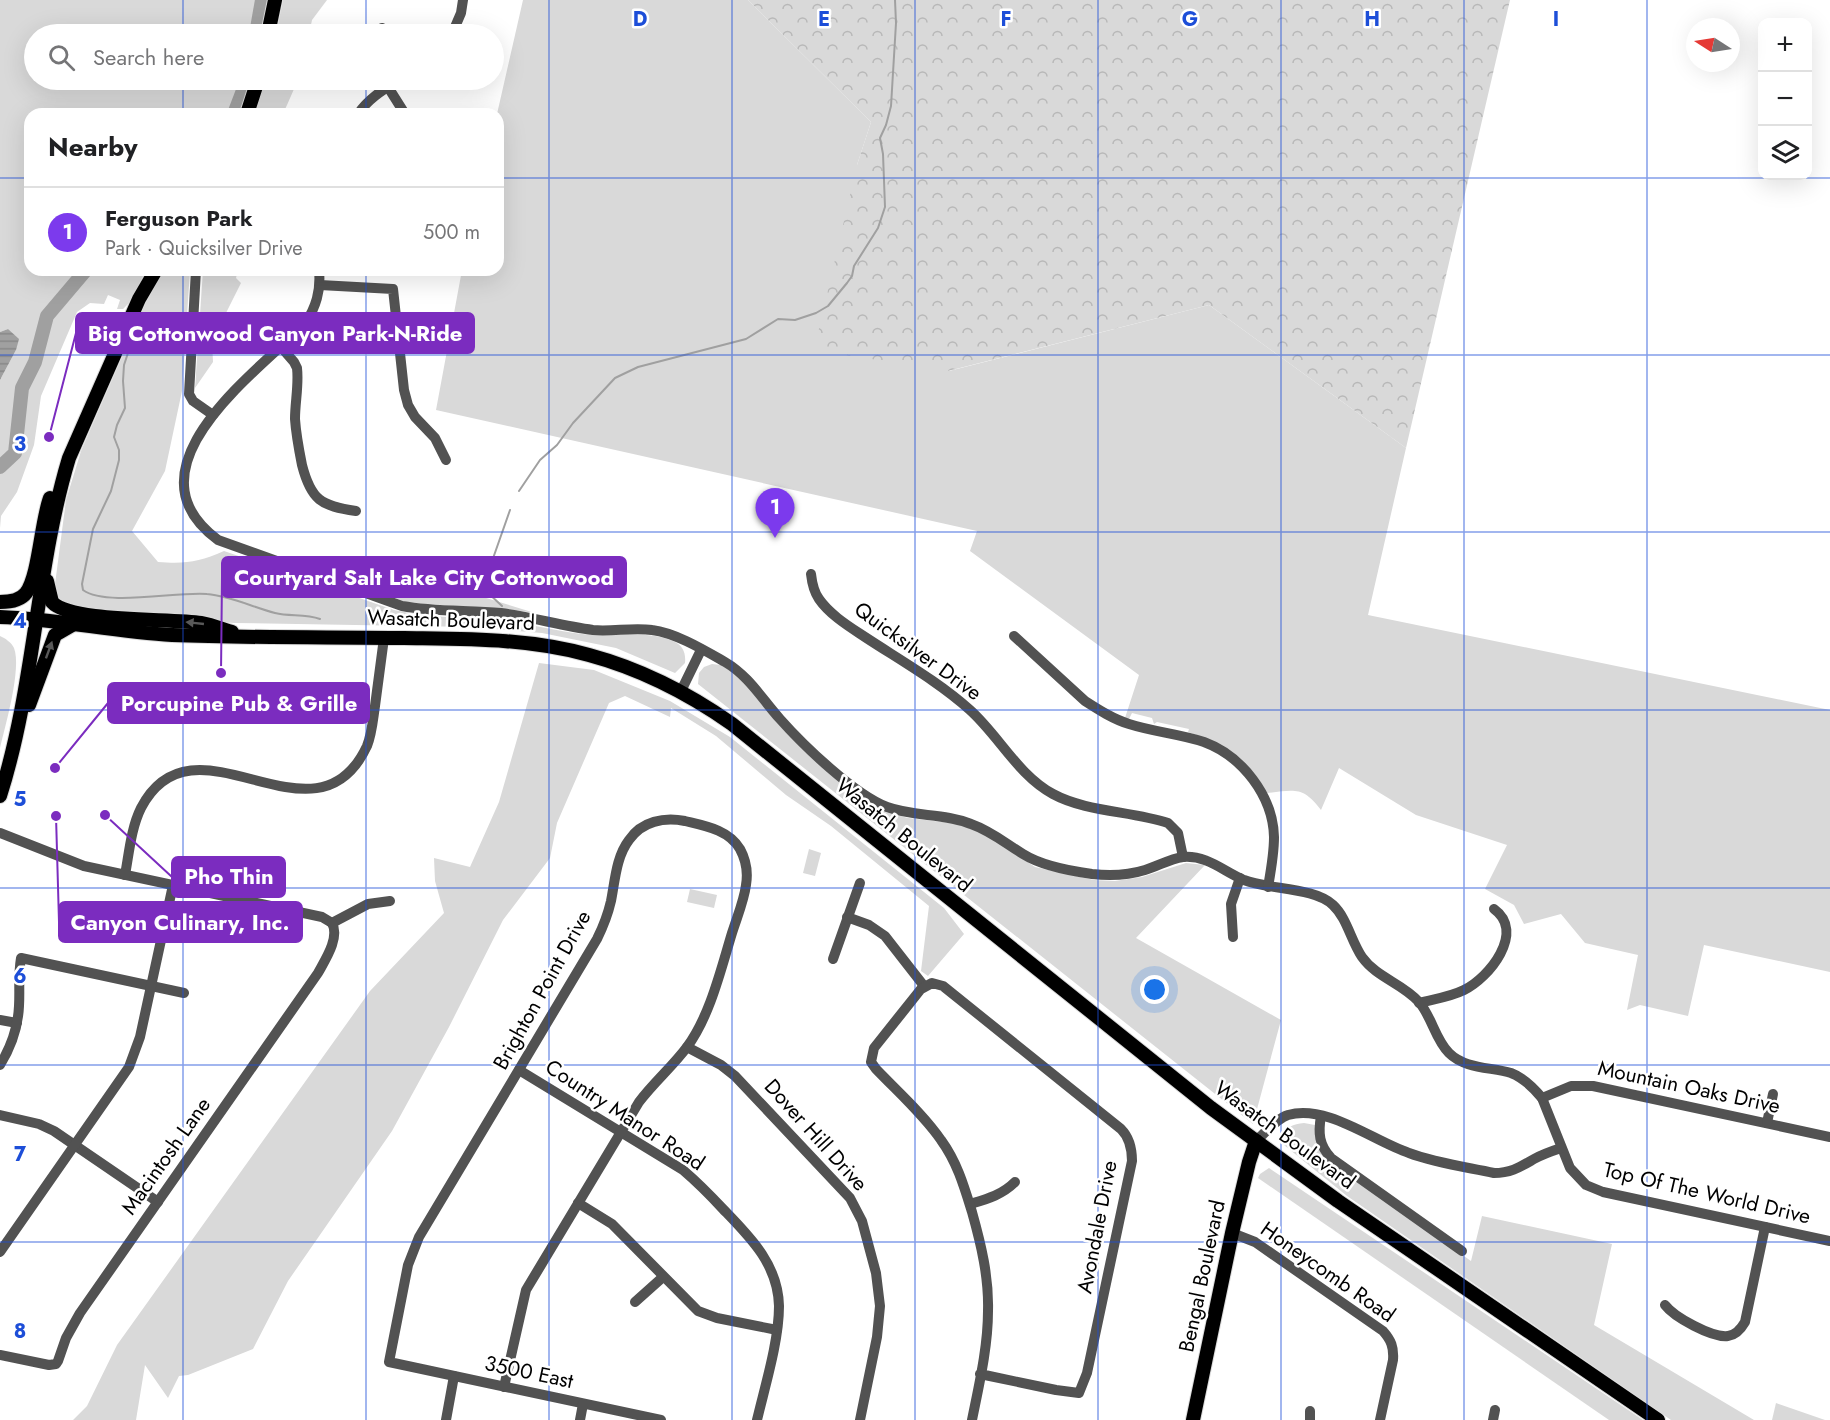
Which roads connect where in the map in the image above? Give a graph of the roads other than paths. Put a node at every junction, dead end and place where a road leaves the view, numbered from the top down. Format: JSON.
{"nodes":[{"id":1,"x":275,"y":0,"type":"edge"},
{"id":2,"x":463,"y":0,"type":"edge"},
{"id":3,"x":270,"y":24,"type":"edge"},
{"id":4,"x":456,"y":24,"type":"edge"},
{"id":5,"x":255,"y":90,"type":"edge"},
{"id":6,"x":384,"y":90,"type":"edge"},
{"id":7,"x":390,"y":90,"type":"edge"},
{"id":8,"x":249,"y":108,"type":"edge"},
{"id":9,"x":362,"y":108,"type":"edge"},
{"id":10,"x":401,"y":108,"type":"edge"},
{"id":11,"x":152,"y":276,"type":"edge"},
{"id":12,"x":196,"y":276,"type":"edge"},
{"id":13,"x":319,"y":276,"type":"edge"},
{"id":14,"x":320,"y":285,"type":"junction"},
{"id":15,"x":281,"y":347,"type":"junction"},
{"id":16,"x":213,"y":415,"type":"junction"},
{"id":17,"x":69,"y":458,"type":"junction"},
{"id":18,"x":446,"y":459,"type":"dead end"},
{"id":19,"x":356,"y":511,"type":"dead end"},
{"id":20,"x":45,"y":569,"type":"junction"},
{"id":21,"x":811,"y":574,"type":"dead end"},
{"id":22,"x":5,"y":602,"type":"edge"},
{"id":23,"x":3,"y":617,"type":"edge"},
{"id":24,"x":38,"y":620,"type":"junction"},
{"id":25,"x":74,"y":624,"type":"junction"},
{"id":26,"x":1014,"y":636,"type":"dead end"},
{"id":27,"x":252,"y":637,"type":"junction"},
{"id":28,"x":384,"y":638,"type":"junction"},
{"id":29,"x":701,"y":650,"type":"junction"},
{"id":30,"x":681,"y":691,"type":"junction"},
{"id":31,"x":14,"y":744,"type":"junction"},
{"id":32,"x":0,"y":796,"type":"edge"},
{"id":33,"x":0,"y":833,"type":"edge"},
{"id":34,"x":1183,"y":857,"type":"junction"},
{"id":35,"x":125,"y":875,"type":"junction"},
{"id":36,"x":1240,"y":878,"type":"junction"},
{"id":37,"x":860,"y":883,"type":"dead end"},
{"id":38,"x":173,"y":885,"type":"junction"},
{"id":39,"x":1268,"y":887,"type":"junction"},
{"id":40,"x":390,"y":901,"type":"dead end"},
{"id":41,"x":1494,"y":909,"type":"dead end"},
{"id":42,"x":848,"y":918,"type":"junction"},
{"id":43,"x":332,"y":923,"type":"junction"},
{"id":44,"x":1233,"y":937,"type":"dead end"},
{"id":45,"x":833,"y":959,"type":"dead end"},
{"id":46,"x":152,"y":985,"type":"junction"},
{"id":47,"x":928,"y":985,"type":"junction"},
{"id":48,"x":184,"y":993,"type":"dead end"},
{"id":49,"x":1419,"y":1003,"type":"junction"},
{"id":50,"x":0,"y":1020,"type":"edge"},
{"id":51,"x":17,"y":1023,"type":"junction"},
{"id":52,"x":687,"y":1047,"type":"junction"},
{"id":53,"x":0,"y":1065,"type":"edge"},
{"id":54,"x":519,"y":1070,"type":"junction"},
{"id":55,"x":1773,"y":1094,"type":"dead end"},
{"id":56,"x":1542,"y":1098,"type":"junction"},
{"id":57,"x":0,"y":1116,"type":"edge"},
{"id":58,"x":1321,"y":1116,"type":"junction"},
{"id":59,"x":1767,"y":1123,"type":"junction"},
{"id":60,"x":621,"y":1132,"type":"junction"},
{"id":61,"x":1830,"y":1137,"type":"edge"},
{"id":62,"x":1256,"y":1141,"type":"junction"},
{"id":63,"x":75,"y":1146,"type":"junction"},
{"id":64,"x":1562,"y":1148,"type":"junction"},
{"id":65,"x":1015,"y":1182,"type":"dead end"},
{"id":66,"x":158,"y":1202,"type":"junction"},
{"id":67,"x":578,"y":1203,"type":"junction"},
{"id":68,"x":970,"y":1204,"type":"junction"},
{"id":69,"x":1765,"y":1227,"type":"junction"},
{"id":70,"x":1232,"y":1233,"type":"junction"},
{"id":71,"x":1830,"y":1241,"type":"edge"},
{"id":72,"x":1462,"y":1251,"type":"dead end"},
{"id":73,"x":0,"y":1252,"type":"edge"},
{"id":74,"x":663,"y":1277,"type":"junction"},
{"id":75,"x":635,"y":1302,"type":"dead end"},
{"id":76,"x":1665,"y":1305,"type":"dead end"},
{"id":77,"x":777,"y":1330,"type":"junction"},
{"id":78,"x":0,"y":1354,"type":"edge"},
{"id":79,"x":388,"y":1362,"type":"joint"},
{"id":80,"x":980,"y":1374,"type":"junction"},
{"id":81,"x":454,"y":1376,"type":"junction"},
{"id":82,"x":504,"y":1387,"type":"junction"},
{"id":83,"x":583,"y":1404,"type":"junction"},
{"id":84,"x":446,"y":1420,"type":"edge"},
{"id":85,"x":580,"y":1420,"type":"edge"},
{"id":86,"x":661,"y":1420,"type":"edge"},
{"id":87,"x":758,"y":1420,"type":"edge"},
{"id":88,"x":860,"y":1420,"type":"edge"},
{"id":89,"x":972,"y":1420,"type":"edge"},
{"id":90,"x":1193,"y":1420,"type":"edge"},
{"id":91,"x":1380,"y":1420,"type":"edge"},
{"id":92,"x":1658,"y":1420,"type":"edge"}],
"edges":[{"from":1,"to":3,"type":"main road"},
{"from":2,"to":4,"type":"street"},
{"from":5,"to":8,"type":"main road"},
{"from":6,"to":9,"type":"street"},
{"from":7,"to":10,"type":"street"},
{"from":11,"to":17,"type":"main road"},
{"from":12,"to":16,"type":"street"},
{"from":13,"to":14,"type":"street"},
{"from":14,"to":15,"type":"street"},
{"from":14,"to":18,"type":"street"},
{"from":15,"to":16,"type":"street"},
{"from":15,"to":19,"type":"street"},
{"from":16,"to":29,"type":"street"},
{"from":17,"to":20,"type":"main road"},
{"from":17,"to":22,"type":"main road"},
{"from":20,"to":24,"type":"main road"},
{"from":27,"to":20,"type":"main road","one_way":true},
{"from":21,"to":34,"type":"street","name":"Quicksilver Drive"},
{"from":23,"to":24,"type":"main road","name":"Wasatch Boulevard"},
{"from":24,"to":25,"type":"main road","name":"Wasatch Boulevard"},
{"from":24,"to":31,"type":"main road"},
{"from":25,"to":27,"type":"main road","name":"Wasatch Boulevard"},
{"from":31,"to":25,"type":"main road","one_way":true},
{"from":26,"to":39,"type":"street"},
{"from":27,"to":28,"type":"main road","name":"Wasatch Boulevard"},
{"from":28,"to":30,"type":"main road","name":"Wasatch Boulevard"},
{"from":28,"to":35,"type":"street"},
{"from":29,"to":30,"type":"street"},
{"from":29,"to":34,"type":"street"},
{"from":30,"to":62,"type":"main road","name":"Wasatch Boulevard"},
{"from":31,"to":32,"type":"main road"},
{"from":33,"to":35,"type":"street"},
{"from":34,"to":36,"type":"street"},
{"from":35,"to":38,"type":"street"},
{"from":36,"to":39,"type":"street"},
{"from":36,"to":44,"type":"street"},
{"from":37,"to":42,"type":"street"},
{"from":38,"to":43,"type":"street"},
{"from":38,"to":46,"type":"street"},
{"from":39,"to":49,"type":"street"},
{"from":40,"to":43,"type":"street"},
{"from":41,"to":49,"type":"street"},
{"from":42,"to":45,"type":"street"},
{"from":42,"to":47,"type":"street"},
{"from":43,"to":66,"type":"street","name":"Macintosh Lane"},
{"from":46,"to":48,"type":"street"},
{"from":46,"to":51,"type":"street"},
{"from":46,"to":63,"type":"street"},
{"from":47,"to":68,"type":"street"},
{"from":47,"to":80,"type":"street","name":"Avondale Drive"},
{"from":49,"to":56,"type":"street"},
{"from":50,"to":51,"type":"street"},
{"from":51,"to":53,"type":"street"},
{"from":52,"to":54,"type":"street","name":"Brighton Point Drive"},
{"from":52,"to":60,"type":"street","name":"Brighton Point Drive"},
{"from":52,"to":88,"type":"street","name":"Dover Hill Drive"},
{"from":54,"to":60,"type":"street","name":"Country Manor Road"},
{"from":54,"to":79,"type":"street","name":"Brighton Point Drive"},
{"from":55,"to":59,"type":"street"},
{"from":56,"to":59,"type":"street","name":"Mountain Oaks Drive"},
{"from":56,"to":64,"type":"street","name":"Top Of The World Drive"},
{"from":57,"to":63,"type":"street"},
{"from":58,"to":62,"type":"street"},
{"from":58,"to":64,"type":"street"},
{"from":58,"to":72,"type":"street"},
{"from":59,"to":61,"type":"street","name":"Mountain Oaks Drive"},
{"from":60,"to":67,"type":"street","name":"Brighton Point Drive"},
{"from":60,"to":77,"type":"street","name":"Country Manor Road"},
{"from":62,"to":70,"type":"main road","name":"Bengal Boulevard"},
{"from":62,"to":92,"type":"main road","name":"Wasatch Boulevard"},
{"from":63,"to":66,"type":"street"},
{"from":63,"to":73,"type":"street"},
{"from":64,"to":69,"type":"street","name":"Top Of The World Drive"},
{"from":65,"to":68,"type":"street"},
{"from":66,"to":78,"type":"street","name":"Macintosh Lane"},
{"from":67,"to":74,"type":"street"},
{"from":67,"to":82,"type":"street","name":"Brighton Point Drive"},
{"from":68,"to":80,"type":"street"},
{"from":69,"to":71,"type":"street","name":"Top Of The World Drive"},
{"from":69,"to":76,"type":"street"},
{"from":70,"to":90,"type":"main road","name":"Bengal Boulevard"},
{"from":70,"to":91,"type":"street","name":"Honeycomb Road"},
{"from":74,"to":75,"type":"street"},
{"from":74,"to":77,"type":"street"},
{"from":77,"to":87,"type":"street","name":"Country Manor Road"},
{"from":79,"to":81,"type":"street","name":"3500 East"},
{"from":80,"to":89,"type":"street"},
{"from":81,"to":82,"type":"street","name":"3500 East"},
{"from":81,"to":84,"type":"street"},
{"from":82,"to":83,"type":"street","name":"3500 East"},
{"from":83,"to":85,"type":"street"},
{"from":83,"to":86,"type":"street","name":"3500 East"}]}
